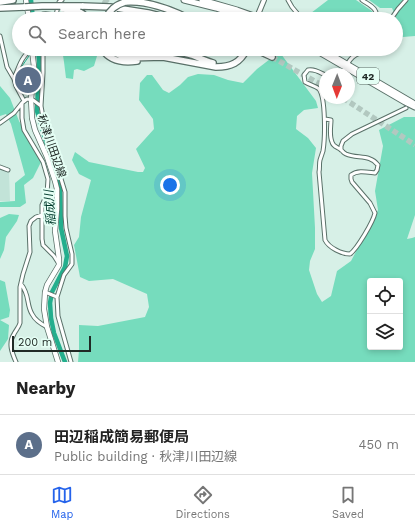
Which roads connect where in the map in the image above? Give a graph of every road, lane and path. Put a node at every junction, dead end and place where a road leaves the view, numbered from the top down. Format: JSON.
{"nodes":[{"id":1,"x":13,"y":0,"type":"edge"},
{"id":2,"x":26,"y":0,"type":"edge"},
{"id":3,"x":62,"y":0,"type":"edge"},
{"id":4,"x":184,"y":0,"type":"edge"},
{"id":5,"x":202,"y":0,"type":"edge"},
{"id":6,"x":264,"y":0,"type":"edge"},
{"id":7,"x":288,"y":0,"type":"edge"},
{"id":8,"x":362,"y":0,"type":"edge"},
{"id":9,"x":406,"y":0,"type":"edge"},
{"id":10,"x":0,"y":2,"type":"edge"},
{"id":11,"x":0,"y":8,"type":"edge"},
{"id":12,"x":80,"y":9,"type":"junction"},
{"id":13,"x":114,"y":10,"type":"joint"},
{"id":14,"x":29,"y":12,"type":"edge"},
{"id":15,"x":57,"y":12,"type":"edge"},
{"id":16,"x":82,"y":12,"type":"edge"},
{"id":17,"x":109,"y":12,"type":"edge"},
{"id":18,"x":137,"y":12,"type":"edge"},
{"id":19,"x":175,"y":12,"type":"edge"},
{"id":20,"x":227,"y":12,"type":"edge"},
{"id":21,"x":237,"y":12,"type":"edge"},
{"id":22,"x":260,"y":12,"type":"edge"},
{"id":23,"x":296,"y":12,"type":"edge"},
{"id":24,"x":377,"y":12,"type":"edge"},
{"id":25,"x":396,"y":12,"type":"edge"},
{"id":26,"x":0,"y":36,"type":"edge"},
{"id":27,"x":1,"y":44,"type":"edge"},
{"id":28,"x":25,"y":56,"type":"edge"},
{"id":29,"x":33,"y":56,"type":"edge"},
{"id":30,"x":43,"y":56,"type":"edge"},
{"id":31,"x":110,"y":56,"type":"edge"},
{"id":32,"x":122,"y":56,"type":"edge"},
{"id":33,"x":186,"y":56,"type":"edge"},
{"id":34,"x":194,"y":56,"type":"edge"},
{"id":35,"x":238,"y":56,"type":"edge"},
{"id":36,"x":242,"y":56,"type":"edge"},
{"id":37,"x":327,"y":56,"type":"edge"},
{"id":38,"x":331,"y":56,"type":"edge"},
{"id":39,"x":354,"y":56,"type":"edge"},
{"id":40,"x":156,"y":57,"type":"junction"},
{"id":41,"x":199,"y":58,"type":"junction"},
{"id":42,"x":346,"y":66,"type":"junction"},
{"id":43,"x":319,"y":72,"type":"edge"},
{"id":44,"x":14,"y":79,"type":"junction"},
{"id":45,"x":319,"y":89,"type":"edge"},
{"id":46,"x":32,"y":99,"type":"junction"},
{"id":47,"x":23,"y":102,"type":"junction"},
{"id":48,"x":415,"y":103,"type":"edge"},
{"id":49,"x":323,"y":104,"type":"edge"},
{"id":50,"x":40,"y":105,"type":"junction"},
{"id":51,"x":406,"y":108,"type":"dead end"},
{"id":52,"x":325,"y":119,"type":"junction"},
{"id":53,"x":0,"y":123,"type":"edge"},
{"id":54,"x":341,"y":150,"type":"junction"},
{"id":55,"x":0,"y":167,"type":"edge"},
{"id":56,"x":8,"y":170,"type":"dead end"},
{"id":57,"x":42,"y":215,"type":"junction"},
{"id":58,"x":59,"y":264,"type":"junction"},
{"id":59,"x":21,"y":284,"type":"junction"},
{"id":60,"x":47,"y":293,"type":"junction"},
{"id":61,"x":55,"y":297,"type":"junction"},
{"id":62,"x":46,"y":327,"type":"junction"},
{"id":63,"x":16,"y":362,"type":"edge"},
{"id":64,"x":58,"y":362,"type":"edge"},
{"id":65,"x":71,"y":362,"type":"edge"}],
"edges":[{"from":1,"to":10,"type":"highway"},
{"from":2,"to":14,"type":"main road"},
{"from":3,"to":15,"type":"street"},
{"from":4,"to":20,"type":"highway"},
{"from":5,"to":21,"type":"highway"},
{"from":6,"to":22,"type":"street"},
{"from":7,"to":23,"type":"street"},
{"from":8,"to":24,"type":"street"},
{"from":9,"to":25,"type":"street"},
{"from":11,"to":12,"type":"highway","bridge":true},
{"from":12,"to":13,"type":"highway"},
{"from":12,"to":16,"type":"highway"},
{"from":13,"to":18,"type":"highway"},
{"from":17,"to":19,"type":"highway","bridge":true},
{"from":26,"to":27,"type":"street"},
{"from":27,"to":44,"type":"street"},
{"from":28,"to":44,"type":"street"},
{"from":29,"to":46,"type":"main road","name":"秋津川田辺線"},
{"from":30,"to":50,"type":"street"},
{"from":31,"to":40,"type":"highway"},
{"from":32,"to":40,"type":"highway"},
{"from":33,"to":41,"type":"highway"},
{"from":34,"to":41,"type":"highway"},
{"from":35,"to":41,"type":"highway"},
{"from":36,"to":40,"type":"highway"},
{"from":37,"to":42,"type":"highway","number":"42"},
{"from":38,"to":42,"type":"highway","number":"42"},
{"from":39,"to":42,"type":"street"},
{"from":42,"to":48,"type":"highway","number":"42"},
{"from":43,"to":45,"type":"street"},
{"from":44,"to":47,"type":"street"},
{"from":46,"to":47,"type":"street"},
{"from":46,"to":50,"type":"street"},
{"from":46,"to":58,"type":"main road","name":"秋津川田辺線"},
{"from":47,"to":53,"type":"street"},
{"from":47,"to":57,"type":"street"},
{"from":49,"to":52,"type":"street"},
{"from":50,"to":61,"type":"street"},
{"from":51,"to":54,"type":"street"},
{"from":52,"to":54,"type":"street"},
{"from":52,"to":54,"type":"street"},
{"from":55,"to":56,"type":"street"},
{"from":57,"to":58,"type":"street"},
{"from":57,"to":59,"type":"street"},
{"from":58,"to":60,"type":"main road"},
{"from":59,"to":62,"type":"street"},
{"from":59,"to":63,"type":"street"},
{"from":60,"to":61,"type":"street"},
{"from":60,"to":62,"type":"main road"},
{"from":61,"to":65,"type":"street"},
{"from":62,"to":64,"type":"main road"}]}
